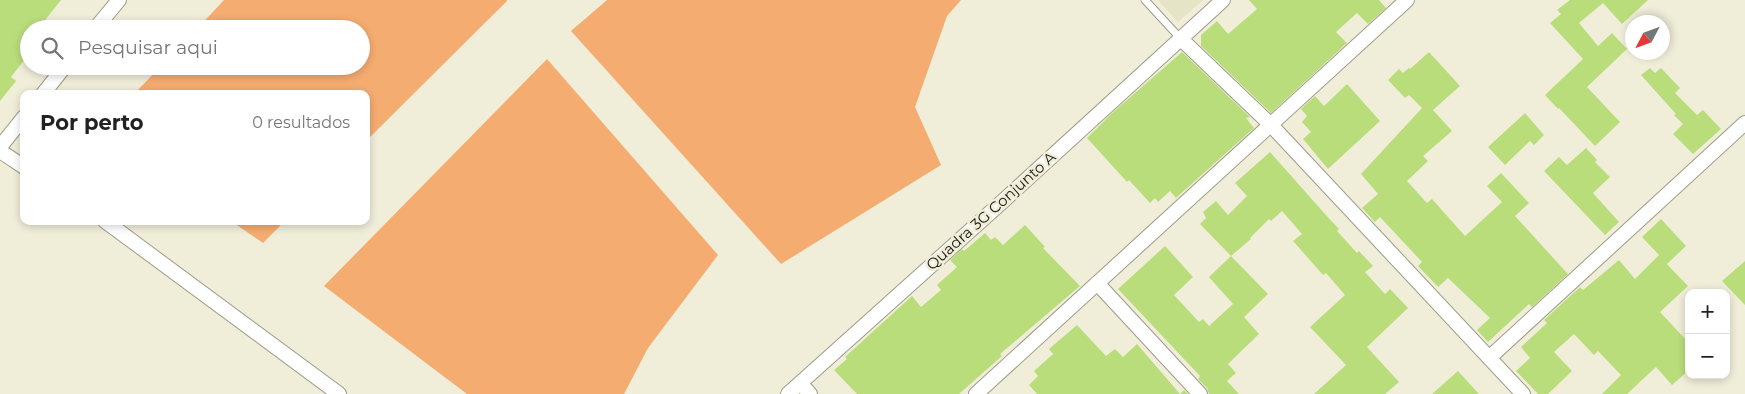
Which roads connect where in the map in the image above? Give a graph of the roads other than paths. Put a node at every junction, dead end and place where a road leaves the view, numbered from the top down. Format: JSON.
{"nodes":[{"id":1,"x":119,"y":0,"type":"edge"},
{"id":2,"x":1145,"y":0,"type":"edge"},
{"id":3,"x":1223,"y":0,"type":"edge"},
{"id":4,"x":1407,"y":0,"type":"edge"},
{"id":5,"x":102,"y":20,"type":"edge"},
{"id":6,"x":1180,"y":38,"type":"junction"},
{"id":7,"x":58,"y":75,"type":"edge"},
{"id":8,"x":46,"y":90,"type":"edge"},
{"id":9,"x":20,"y":122,"type":"edge"},
{"id":10,"x":1745,"y":123,"type":"edge"},
{"id":11,"x":1270,"y":124,"type":"junction"},
{"id":12,"x":0,"y":146,"type":"edge"},
{"id":13,"x":0,"y":151,"type":"edge"},
{"id":14,"x":20,"y":164,"type":"edge"},
{"id":15,"x":110,"y":225,"type":"edge"},
{"id":16,"x":1097,"y":283,"type":"junction"},
{"id":17,"x":1489,"y":358,"type":"junction"},
{"id":18,"x":800,"y":383,"type":"junction"},
{"id":19,"x":339,"y":394,"type":"edge"},
{"id":20,"x":788,"y":394,"type":"edge"},
{"id":21,"x":810,"y":394,"type":"edge"},
{"id":22,"x":976,"y":394,"type":"edge"},
{"id":23,"x":1200,"y":394,"type":"edge"},
{"id":24,"x":1523,"y":394,"type":"edge"}],
"edges":[{"from":1,"to":5,"type":"street"},
{"from":2,"to":6,"type":"lane"},
{"from":3,"to":6,"type":"street","name":"Quadra 3G Conjunto A"},
{"from":4,"to":11,"type":"street"},
{"from":6,"to":11,"type":"street"},
{"from":6,"to":18,"type":"street","name":"Quadra 3G Conjunto A"},
{"from":7,"to":8,"type":"street"},
{"from":9,"to":12,"type":"street"},
{"from":10,"to":17,"type":"street"},
{"from":11,"to":16,"type":"street"},
{"from":11,"to":17,"type":"street"},
{"from":13,"to":14,"type":"street"},
{"from":15,"to":19,"type":"street"},
{"from":16,"to":22,"type":"street"},
{"from":16,"to":23,"type":"street"},
{"from":17,"to":24,"type":"street"},
{"from":18,"to":20,"type":"street","name":"Quadra 3G Conjunto A"},
{"from":18,"to":21,"type":"street"}]}
